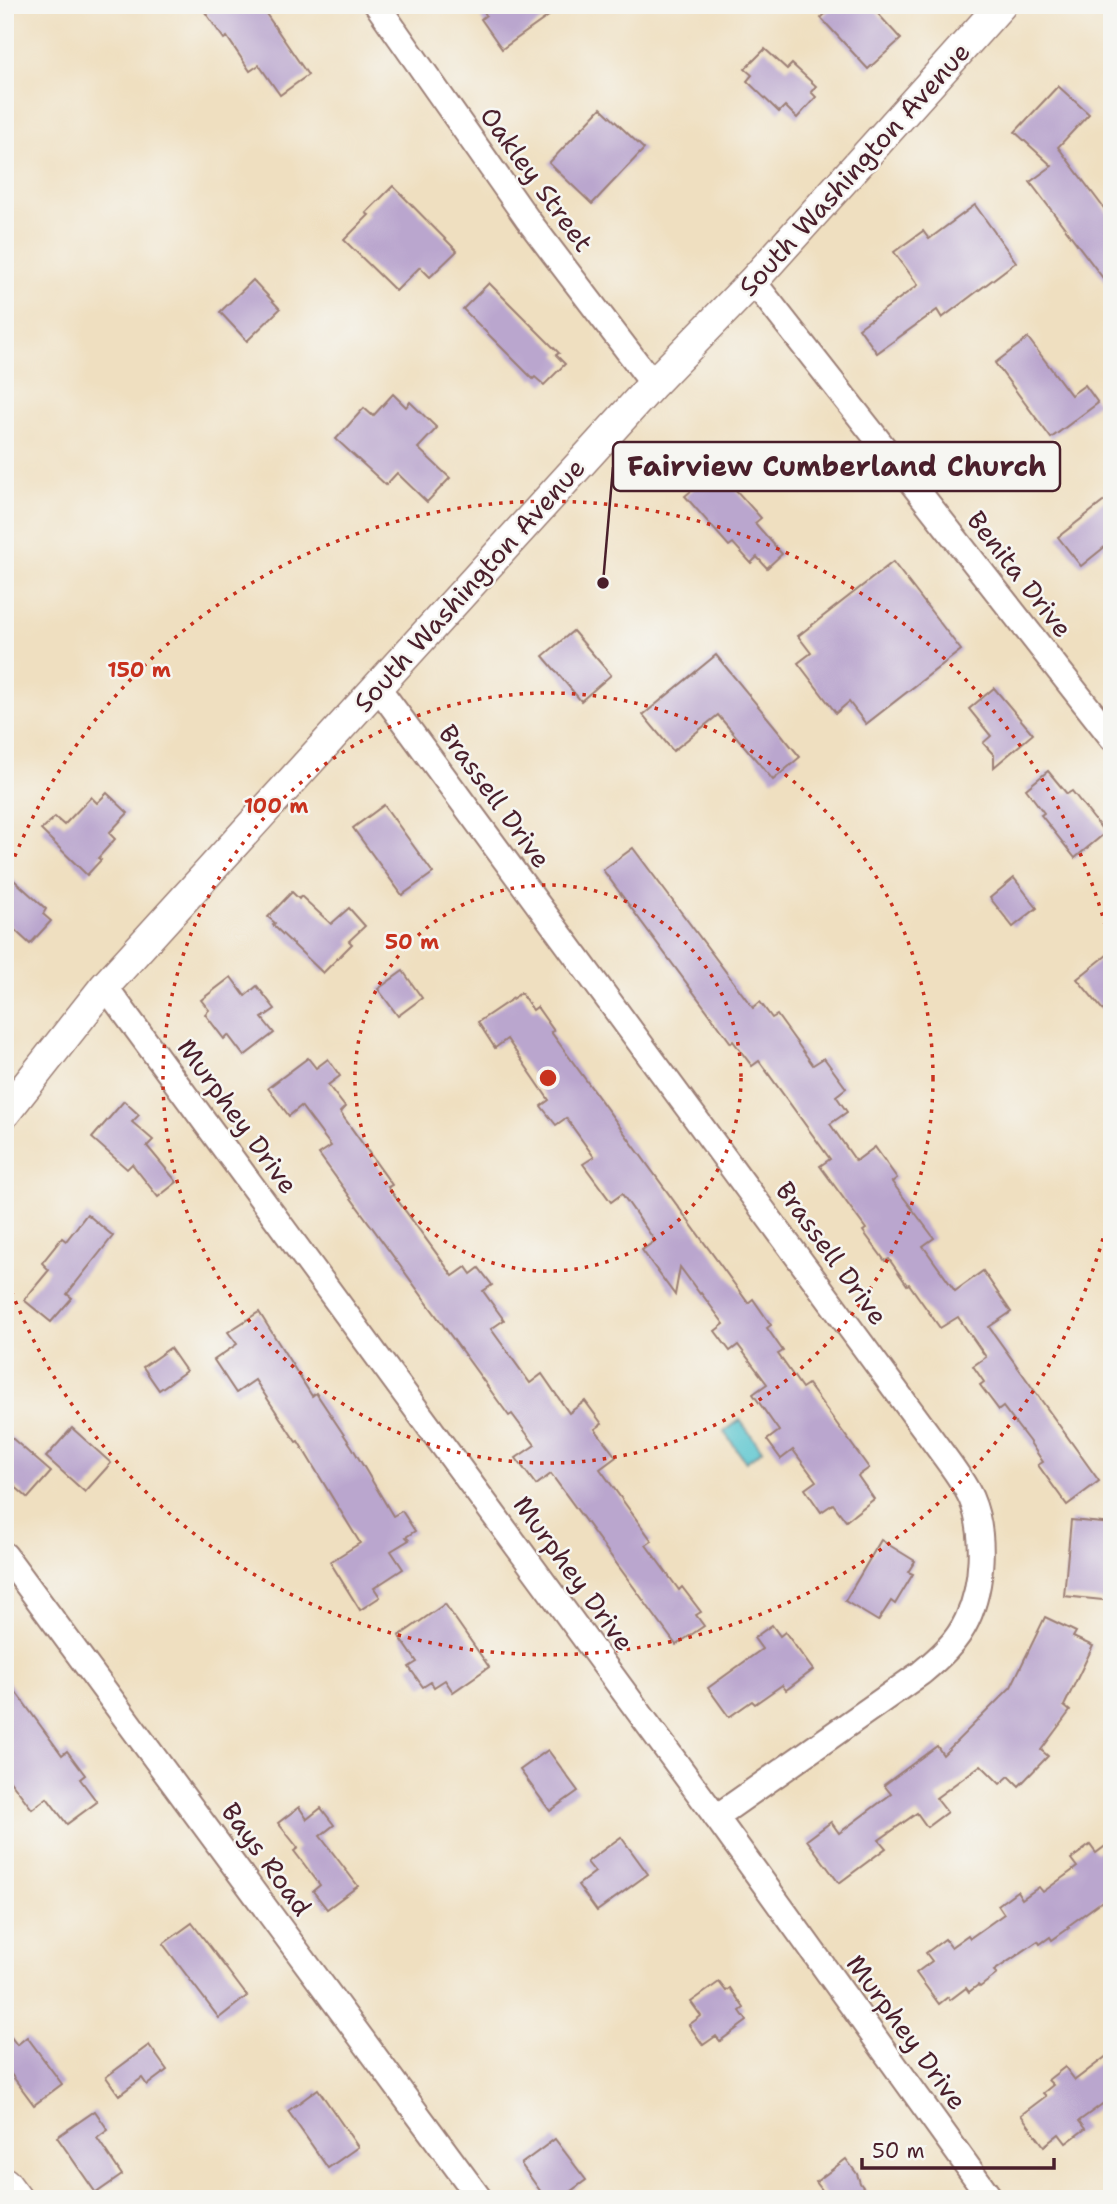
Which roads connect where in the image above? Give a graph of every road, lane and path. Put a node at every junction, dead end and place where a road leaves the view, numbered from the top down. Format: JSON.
{"nodes":[{"id":1,"x":377,"y":5,"type":"edge"},
{"id":2,"x":1001,"y":5,"type":"edge"},
{"id":3,"x":753,"y":281,"type":"junction"},
{"id":4,"x":653,"y":384,"type":"junction"},
{"id":5,"x":377,"y":685,"type":"junction"},
{"id":6,"x":1112,"y":738,"type":"edge"},
{"id":7,"x":105,"y":986,"type":"junction"},
{"id":8,"x":5,"y":1113,"type":"edge"},
{"id":9,"x":5,"y":1555,"type":"edge"},
{"id":10,"x":716,"y":1816,"type":"junction"},
{"id":11,"x":5,"y":2183,"type":"edge"},
{"id":12,"x":17,"y":2199,"type":"edge"},
{"id":13,"x":480,"y":2199,"type":"edge"},
{"id":14,"x":990,"y":2199,"type":"edge"}],
"edges":[{"from":1,"to":4,"type":"street","name":"Oakley Street"},
{"from":2,"to":3,"type":"street","name":"South Washington Avenue"},
{"from":3,"to":4,"type":"street","name":"South Washington Avenue"},
{"from":3,"to":6,"type":"street","name":"Benita Drive"},
{"from":4,"to":5,"type":"street","name":"South Washington Avenue"},
{"from":5,"to":7,"type":"street","name":"South Washington Avenue"},
{"from":5,"to":10,"type":"street","name":"Brassell Drive"},
{"from":7,"to":8,"type":"street","name":"South Washington Avenue"},
{"from":7,"to":10,"type":"street","name":"Murphey Drive"},
{"from":9,"to":13,"type":"street","name":"Bays Road"},
{"from":10,"to":14,"type":"street","name":"Murphey Drive"},
{"from":11,"to":12,"type":"street"}]}
